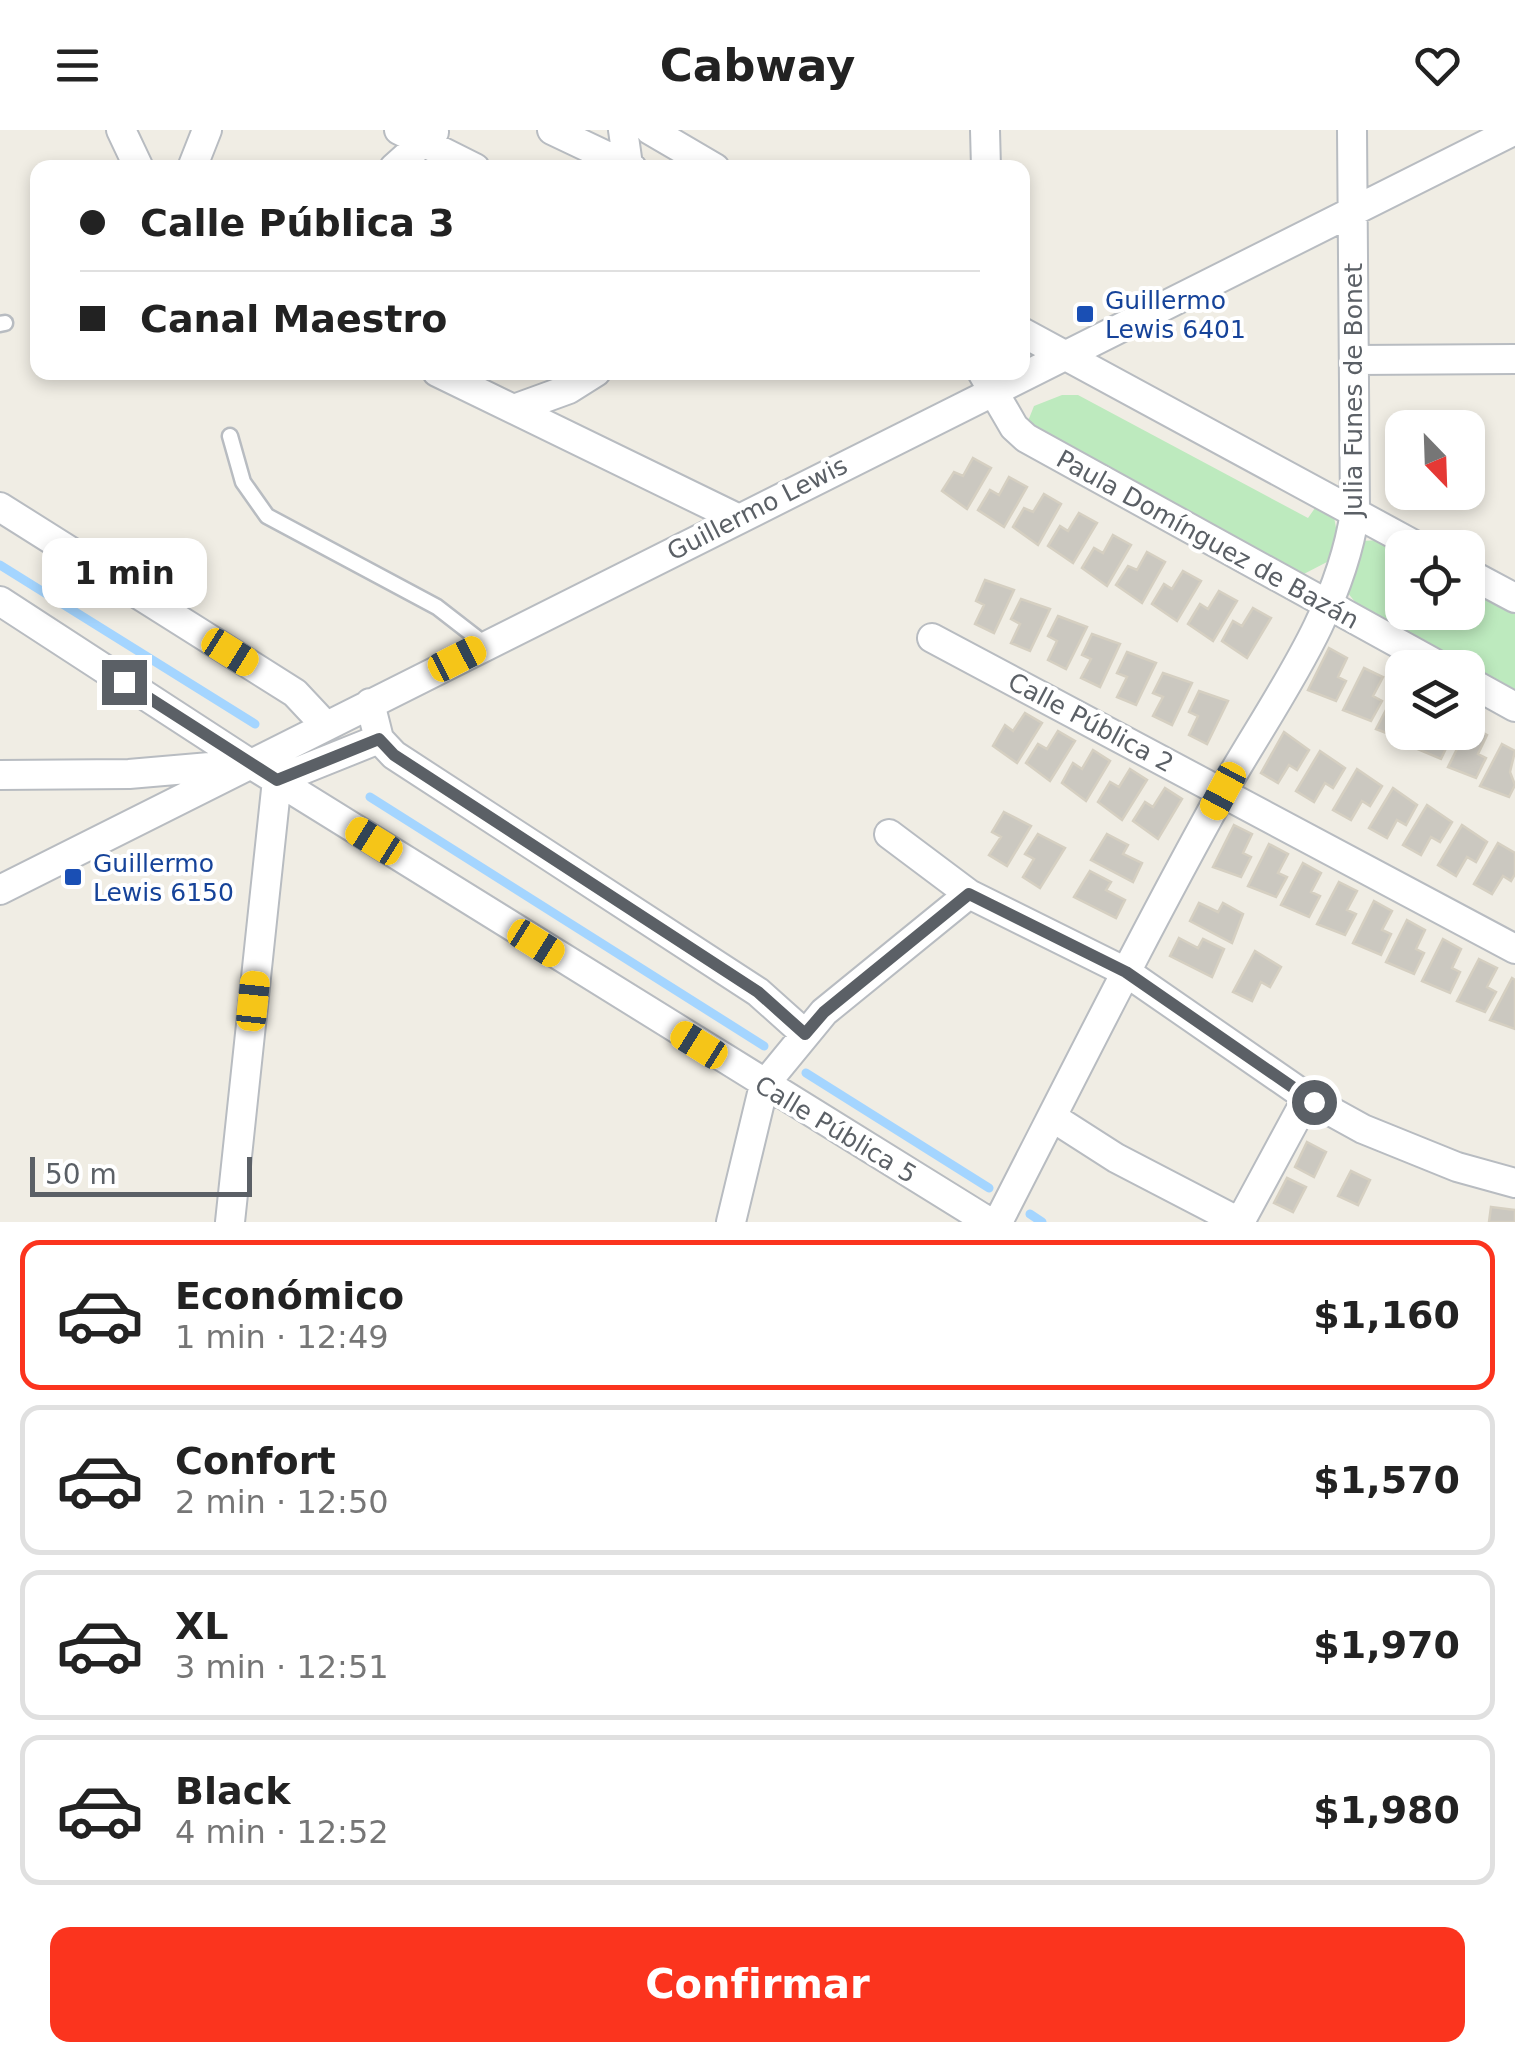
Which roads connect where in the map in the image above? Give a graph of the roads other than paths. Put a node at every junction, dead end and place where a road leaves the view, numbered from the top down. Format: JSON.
{"nodes":[{"id":1,"x":121,"y":130,"type":"edge"},
{"id":2,"x":207,"y":130,"type":"edge"},
{"id":3,"x":552,"y":130,"type":"edge"},
{"id":4,"x":623,"y":130,"type":"edge"},
{"id":5,"x":650,"y":130,"type":"edge"},
{"id":6,"x":986,"y":130,"type":"edge"},
{"id":7,"x":1352,"y":130,"type":"edge"},
{"id":8,"x":1515,"y":130,"type":"edge"},
{"id":9,"x":419,"y":134,"type":"edge"},
{"id":10,"x":134,"y":160,"type":"edge"},
{"id":11,"x":195,"y":160,"type":"edge"},
{"id":12,"x":400,"y":160,"type":"edge"},
{"id":13,"x":462,"y":160,"type":"edge"},
{"id":14,"x":617,"y":160,"type":"edge"},
{"id":15,"x":629,"y":160,"type":"edge"},
{"id":16,"x":701,"y":160,"type":"edge"},
{"id":17,"x":986,"y":160,"type":"edge"},
{"id":18,"x":1352,"y":210,"type":"junction"},
{"id":19,"x":1030,"y":336,"type":"edge"},
{"id":20,"x":1063,"y":354,"type":"junction"},
{"id":21,"x":1515,"y":359,"type":"edge"},
{"id":22,"x":1356,"y":360,"type":"junction"},
{"id":23,"x":1030,"y":366,"type":"edge"},
{"id":24,"x":453,"y":380,"type":"edge"},
{"id":25,"x":583,"y":380,"type":"edge"},
{"id":26,"x":988,"y":381,"type":"edge"},
{"id":27,"x":514,"y":409,"type":"junction"},
{"id":28,"x":230,"y":436,"type":"dead end"},
{"id":29,"x":0,"y":507,"type":"edge"},
{"id":30,"x":1355,"y":512,"type":"junction"},
{"id":31,"x":737,"y":518,"type":"junction"},
{"id":32,"x":1388,"y":530,"type":"edge"},
{"id":33,"x":1485,"y":582,"type":"edge"},
{"id":34,"x":1515,"y":598,"type":"edge"},
{"id":35,"x":0,"y":602,"type":"edge"},
{"id":36,"x":1330,"y":606,"type":"junction"},
{"id":37,"x":932,"y":638,"type":"dead end"},
{"id":38,"x":486,"y":644,"type":"junction"},
{"id":39,"x":1410,"y":650,"type":"edge"},
{"id":40,"x":1485,"y":690,"type":"edge"},
{"id":41,"x":370,"y":703,"type":"junction"},
{"id":42,"x":1515,"y":707,"type":"edge"},
{"id":43,"x":325,"y":725,"type":"junction"},
{"id":44,"x":379,"y":739,"type":"junction"},
{"id":45,"x":248,"y":764,"type":"junction"},
{"id":46,"x":0,"y":775,"type":"edge"},
{"id":47,"x":277,"y":780,"type":"junction"},
{"id":48,"x":1223,"y":791,"type":"junction"},
{"id":49,"x":889,"y":834,"type":"dead end"},
{"id":50,"x":0,"y":890,"type":"edge"},
{"id":51,"x":969,"y":894,"type":"junction"},
{"id":52,"x":1515,"y":949,"type":"edge"},
{"id":53,"x":1126,"y":972,"type":"junction"},
{"id":54,"x":805,"y":1034,"type":"junction"},
{"id":55,"x":764,"y":1086,"type":"junction"},
{"id":56,"x":1307,"y":1098,"type":"junction"},
{"id":57,"x":1052,"y":1116,"type":"junction"},
{"id":58,"x":1515,"y":1183,"type":"edge"},
{"id":59,"x":230,"y":1222,"type":"edge"},
{"id":60,"x":731,"y":1222,"type":"edge"},
{"id":61,"x":989,"y":1222,"type":"edge"},
{"id":62,"x":998,"y":1222,"type":"edge"},
{"id":63,"x":1240,"y":1222,"type":"edge"}],
"edges":[{"from":1,"to":10,"type":"street"},
{"from":2,"to":11,"type":"street"},
{"from":3,"to":14,"type":"street"},
{"from":4,"to":15,"type":"street"},
{"from":5,"to":16,"type":"street"},
{"from":6,"to":17,"type":"street"},
{"from":7,"to":18,"type":"street","name":"Julia Funes de Bonet"},
{"from":8,"to":18,"type":"street","name":"Guillermo Lewis"},
{"from":9,"to":12,"type":"street"},
{"from":9,"to":13,"type":"street"},
{"from":18,"to":20,"type":"street","name":"Guillermo Lewis"},
{"from":18,"to":22,"type":"street","name":"Julia Funes de Bonet"},
{"from":19,"to":20,"type":"street"},
{"from":20,"to":23,"type":"street","name":"Guillermo Lewis"},
{"from":20,"to":30,"type":"street"},
{"from":21,"to":22,"type":"street"},
{"from":22,"to":30,"type":"street","name":"Julia Funes de Bonet"},
{"from":24,"to":27,"type":"street"},
{"from":25,"to":27,"type":"street"},
{"from":26,"to":31,"type":"street","name":"Guillermo Lewis"},
{"from":26,"to":36,"type":"street","name":"Paula Domínguez de Bazán"},
{"from":27,"to":31,"type":"street"},
{"from":28,"to":38,"type":"lane"},
{"from":29,"to":43,"type":"street"},
{"from":30,"to":32,"type":"street"},
{"from":30,"to":36,"type":"street","name":"Julia Funes de Bonet"},
{"from":31,"to":38,"type":"street","name":"Guillermo Lewis"},
{"from":33,"to":34,"type":"street"},
{"from":35,"to":45,"type":"street","name":"Calle Pública 5"},
{"from":36,"to":39,"type":"street","name":"Paula Domínguez de Bazán"},
{"from":36,"to":48,"type":"street","name":"Julia Funes de Bonet"},
{"from":37,"to":48,"type":"street","name":"Calle Pública 2"},
{"from":38,"to":41,"type":"street","name":"Guillermo Lewis"},
{"from":40,"to":42,"type":"street"},
{"from":41,"to":43,"type":"street","name":"Guillermo Lewis"},
{"from":41,"to":44,"type":"street"},
{"from":43,"to":45,"type":"street","name":"Guillermo Lewis"},
{"from":44,"to":47,"type":"street"},
{"from":44,"to":54,"type":"street"},
{"from":45,"to":46,"type":"street"},
{"from":45,"to":47,"type":"street","name":"Calle Pública 5"},
{"from":45,"to":50,"type":"street","name":"Guillermo Lewis"},
{"from":47,"to":55,"type":"street","name":"Calle Pública 5"},
{"from":47,"to":59,"type":"street"},
{"from":48,"to":52,"type":"street","name":"Calle Pública 2"},
{"from":48,"to":53,"type":"street","name":"Julia Funes de Bonet"},
{"from":49,"to":51,"type":"street"},
{"from":51,"to":53,"type":"street"},
{"from":51,"to":54,"type":"street"},
{"from":53,"to":56,"type":"street"},
{"from":53,"to":57,"type":"street","name":"Julia Funes de Bonet"},
{"from":54,"to":55,"type":"street"},
{"from":55,"to":60,"type":"street"},
{"from":55,"to":61,"type":"street","name":"Calle Pública 5"},
{"from":56,"to":58,"type":"street"},
{"from":56,"to":63,"type":"street"},
{"from":57,"to":62,"type":"street","name":"Julia Funes de Bonet"},
{"from":57,"to":63,"type":"street"}]}
